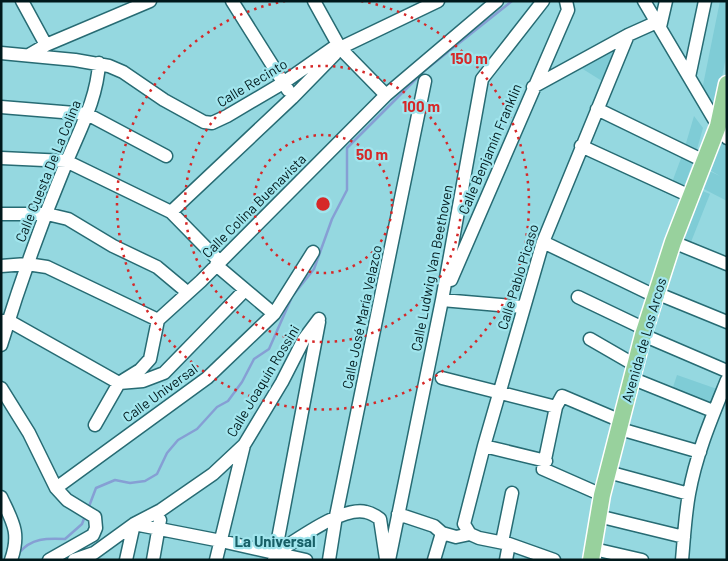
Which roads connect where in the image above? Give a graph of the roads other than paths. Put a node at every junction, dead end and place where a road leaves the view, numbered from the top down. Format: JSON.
{"nodes":[{"id":1,"x":22,"y":1,"type":"edge"},
{"id":2,"x":150,"y":1,"type":"edge"},
{"id":3,"x":232,"y":1,"type":"edge"},
{"id":4,"x":314,"y":1,"type":"edge"},
{"id":5,"x":438,"y":1,"type":"edge"},
{"id":6,"x":498,"y":1,"type":"edge"},
{"id":7,"x":543,"y":1,"type":"edge"},
{"id":8,"x":644,"y":1,"type":"edge"},
{"id":9,"x":666,"y":1,"type":"edge"},
{"id":10,"x":705,"y":1,"type":"edge"},
{"id":11,"x":126,"y":6,"type":"edge"},
{"id":12,"x":567,"y":6,"type":"edge"},
{"id":13,"x":659,"y":25,"type":"junction"},
{"id":14,"x":628,"y":35,"type":"junction"},
{"id":15,"x":46,"y":45,"type":"junction"},
{"id":16,"x":340,"y":48,"type":"junction"},
{"id":17,"x":1,"y":53,"type":"edge"},
{"id":18,"x":29,"y":55,"type":"junction"},
{"id":19,"x":99,"y":64,"type":"junction"},
{"id":20,"x":690,"y":77,"type":"junction"},
{"id":21,"x":426,"y":81,"type":"dead end"},
{"id":22,"x":283,"y":83,"type":"junction"},
{"id":23,"x":727,"y":84,"type":"edge"},
{"id":24,"x":533,"y":87,"type":"junction"},
{"id":25,"x":386,"y":95,"type":"junction"},
{"id":26,"x":292,"y":98,"type":"junction"},
{"id":27,"x":1,"y":107,"type":"edge"},
{"id":28,"x":597,"y":109,"type":"junction"},
{"id":29,"x":87,"y":114,"type":"junction"},
{"id":30,"x":722,"y":132,"type":"edge"},
{"id":31,"x":581,"y":146,"type":"junction"},
{"id":32,"x":166,"y":156,"type":"dead end"},
{"id":33,"x":1,"y":158,"type":"edge"},
{"id":34,"x":704,"y":161,"type":"junction"},
{"id":35,"x":66,"y":162,"type":"junction"},
{"id":36,"x":690,"y":196,"type":"junction"},
{"id":37,"x":171,"y":212,"type":"junction"},
{"id":38,"x":1,"y":214,"type":"edge"},
{"id":39,"x":47,"y":214,"type":"junction"},
{"id":40,"x":543,"y":242,"type":"junction"},
{"id":41,"x":672,"y":242,"type":"junction"},
{"id":42,"x":313,"y":252,"type":"dead end"},
{"id":43,"x":218,"y":263,"type":"junction"},
{"id":44,"x":27,"y":264,"type":"junction"},
{"id":45,"x":727,"y":264,"type":"edge"},
{"id":46,"x":1,"y":266,"type":"edge"},
{"id":47,"x":245,"y":290,"type":"junction"},
{"id":48,"x":187,"y":292,"type":"junction"},
{"id":49,"x":656,"y":295,"type":"junction"},
{"id":50,"x":578,"y":297,"type":"dead end"},
{"id":51,"x":442,"y":300,"type":"junction"},
{"id":52,"x":523,"y":307,"type":"junction"},
{"id":53,"x":274,"y":314,"type":"junction"},
{"id":54,"x":158,"y":320,"type":"junction"},
{"id":55,"x":5,"y":321,"type":"edge"},
{"id":56,"x":727,"y":322,"type":"edge"},
{"id":57,"x":644,"y":332,"type":"junction"},
{"id":58,"x":590,"y":339,"type":"dead end"},
{"id":59,"x":1,"y":345,"type":"edge"},
{"id":60,"x":723,"y":370,"type":"edge"},
{"id":61,"x":633,"y":372,"type":"junction"},
{"id":62,"x":442,"y":378,"type":"dead end"},
{"id":63,"x":727,"y":380,"type":"edge"},
{"id":64,"x":119,"y":384,"type":"junction"},
{"id":65,"x":1,"y":388,"type":"edge"},
{"id":66,"x":501,"y":392,"type":"junction"},
{"id":67,"x":556,"y":408,"type":"junction"},
{"id":68,"x":713,"y":411,"type":"junction"},
{"id":69,"x":95,"y":425,"type":"dead end"},
{"id":70,"x":620,"y":425,"type":"junction"},
{"id":71,"x":244,"y":445,"type":"junction"},
{"id":72,"x":484,"y":446,"type":"junction"},
{"id":73,"x":700,"y":452,"type":"junction"},
{"id":74,"x":544,"y":465,"type":"junction"},
{"id":75,"x":608,"y":472,"type":"junction"},
{"id":76,"x":56,"y":488,"type":"junction"},
{"id":77,"x":512,"y":493,"type":"dead end"},
{"id":78,"x":689,"y":494,"type":"junction"},
{"id":79,"x":602,"y":495,"type":"junction"},
{"id":80,"x":1,"y":496,"type":"edge"},
{"id":81,"x":162,"y":510,"type":"junction"},
{"id":82,"x":398,"y":514,"type":"junction"},
{"id":83,"x":336,"y":516,"type":"junction"},
{"id":84,"x":598,"y":516,"type":"junction"},
{"id":85,"x":134,"y":524,"type":"junction"},
{"id":86,"x":158,"y":528,"type":"junction"},
{"id":87,"x":442,"y":532,"type":"junction"},
{"id":88,"x":470,"y":534,"type":"junction"},
{"id":89,"x":684,"y":536,"type":"junction"},
{"id":90,"x":221,"y":541,"type":"junction"},
{"id":91,"x":506,"y":543,"type":"junction"},
{"id":92,"x":593,"y":555,"type":"edge"},
{"id":93,"x":93,"y":556,"type":"edge"},
{"id":94,"x":8,"y":558,"type":"edge"},
{"id":95,"x":275,"y":558,"type":"edge"},
{"id":96,"x":49,"y":560,"type":"edge"},
{"id":97,"x":74,"y":560,"type":"edge"},
{"id":98,"x":126,"y":560,"type":"edge"},
{"id":99,"x":153,"y":560,"type":"edge"},
{"id":100,"x":216,"y":560,"type":"edge"},
{"id":101,"x":306,"y":560,"type":"edge"},
{"id":102,"x":329,"y":560,"type":"edge"},
{"id":103,"x":388,"y":560,"type":"edge"},
{"id":104,"x":434,"y":560,"type":"edge"},
{"id":105,"x":506,"y":560,"type":"edge"},
{"id":106,"x":554,"y":560,"type":"edge"},
{"id":107,"x":642,"y":560,"type":"edge"},
{"id":108,"x":682,"y":560,"type":"edge"}],
"edges":[{"from":1,"to":15,"type":"street"},
{"from":2,"to":11,"type":"street"},
{"from":3,"to":22,"type":"street"},
{"from":4,"to":16,"type":"street"},
{"from":5,"to":16,"type":"street","name":"Calle Recinto"},
{"from":6,"to":25,"type":"street","name":"Calle Colina Buenavista"},
{"from":7,"to":51,"type":"street","name":"Calle Ludwig Van Beethoven"},
{"from":8,"to":13,"type":"street"},
{"from":9,"to":13,"type":"street"},
{"from":10,"to":20,"type":"street"},
{"from":11,"to":15,"type":"street"},
{"from":12,"to":24,"type":"street","name":"Calle Benjamín Franklin"},
{"from":13,"to":14,"type":"street"},
{"from":13,"to":20,"type":"street"},
{"from":14,"to":24,"type":"street"},
{"from":14,"to":28,"type":"street","name":"Calle Pablo Picaso"},
{"from":15,"to":18,"type":"street"},
{"from":16,"to":22,"type":"street","name":"Calle Recinto"},
{"from":16,"to":25,"type":"street"},
{"from":16,"to":26,"type":"street"},
{"from":17,"to":18,"type":"street"},
{"from":18,"to":19,"type":"street"},
{"from":19,"to":22,"type":"street","name":"Calle Recinto"},
{"from":19,"to":29,"type":"street","name":"Calle Cuesta De La Colina"},
{"from":20,"to":30,"type":"street"},
{"from":21,"to":83,"type":"street","name":"Calle José María Velazco"},
{"from":22,"to":26,"type":"street"},
{"from":23,"to":30,"type":"main road","name":"Avenida de Los Arcos"},
{"from":24,"to":51,"type":"street","name":"Calle Benjamín Franklin"},
{"from":25,"to":43,"type":"street","name":"Calle Colina Buenavista"},
{"from":26,"to":37,"type":"street"},
{"from":27,"to":29,"type":"street"},
{"from":28,"to":31,"type":"street","name":"Calle Pablo Picaso"},
{"from":28,"to":34,"type":"street"},
{"from":29,"to":32,"type":"street"},
{"from":29,"to":35,"type":"street","name":"Calle Cuesta De La Colina"},
{"from":30,"to":34,"type":"main road","name":"Avenida de Los Arcos"},
{"from":31,"to":36,"type":"street"},
{"from":31,"to":40,"type":"street","name":"Calle Pablo Picaso"},
{"from":33,"to":35,"type":"street"},
{"from":34,"to":36,"type":"main road","name":"Avenida de Los Arcos"},
{"from":35,"to":37,"type":"street"},
{"from":35,"to":39,"type":"street","name":"Calle Cuesta De La Colina"},
{"from":36,"to":41,"type":"main road","name":"Avenida de Los Arcos"},
{"from":37,"to":43,"type":"street"},
{"from":38,"to":39,"type":"street"},
{"from":39,"to":44,"type":"street","name":"Calle Cuesta De La Colina"},
{"from":39,"to":48,"type":"street"},
{"from":40,"to":49,"type":"street"},
{"from":40,"to":52,"type":"street","name":"Calle Pablo Picaso"},
{"from":41,"to":45,"type":"street"},
{"from":41,"to":49,"type":"main road","name":"Avenida de Los Arcos"},
{"from":42,"to":53,"type":"street","name":"Calle Universal"},
{"from":43,"to":47,"type":"street"},
{"from":43,"to":48,"type":"street","name":"Calle Colina Buenavista"},
{"from":44,"to":46,"type":"street"},
{"from":44,"to":54,"type":"street"},
{"from":44,"to":55,"type":"street","name":"Calle Cuesta De La Colina"},
{"from":47,"to":53,"type":"street"},
{"from":47,"to":64,"type":"street"},
{"from":48,"to":54,"type":"street","name":"Calle Colina Buenavista"},
{"from":49,"to":56,"type":"street"},
{"from":49,"to":57,"type":"main road","name":"Avenida de Los Arcos"},
{"from":50,"to":57,"type":"street"},
{"from":51,"to":52,"type":"street"},
{"from":51,"to":82,"type":"street","name":"Calle Ludwig Van Beethoven"},
{"from":52,"to":66,"type":"street","name":"Calle Pablo Picaso"},
{"from":53,"to":76,"type":"street","name":"Calle Universal"},
{"from":54,"to":64,"type":"street"},
{"from":55,"to":59,"type":"street","name":"Calle Cuesta De La Colina"},
{"from":55,"to":64,"type":"street"},
{"from":57,"to":60,"type":"street"},
{"from":57,"to":61,"type":"main road","name":"Avenida de Los Arcos"},
{"from":58,"to":61,"type":"street"},
{"from":61,"to":68,"type":"street"},
{"from":61,"to":70,"type":"main road","name":"Avenida de Los Arcos"},
{"from":62,"to":66,"type":"street"},
{"from":63,"to":68,"type":"street"},
{"from":64,"to":69,"type":"street"},
{"from":65,"to":76,"type":"street"},
{"from":66,"to":67,"type":"street"},
{"from":66,"to":72,"type":"street","name":"Calle Pablo Picaso"},
{"from":67,"to":70,"type":"street"},
{"from":67,"to":74,"type":"street"},
{"from":68,"to":73,"type":"street"},
{"from":70,"to":73,"type":"street"},
{"from":70,"to":75,"type":"main road","name":"Avenida de Los Arcos"},
{"from":71,"to":81,"type":"street","name":"Calle Joaquín Rossini"},
{"from":71,"to":90,"type":"street"},
{"from":71,"to":95,"type":"street","name":"Calle Joaquín Rossini"},
{"from":72,"to":74,"type":"street"},
{"from":72,"to":88,"type":"street","name":"Calle Pablo Picaso"},
{"from":73,"to":78,"type":"street"},
{"from":74,"to":79,"type":"street"},
{"from":75,"to":78,"type":"street"},
{"from":75,"to":79,"type":"main road","name":"Avenida de Los Arcos"},
{"from":76,"to":96,"type":"street"},
{"from":77,"to":91,"type":"street"},
{"from":78,"to":89,"type":"street"},
{"from":79,"to":84,"type":"main road","name":"Avenida de Los Arcos"},
{"from":80,"to":94,"type":"street"},
{"from":81,"to":85,"type":"street","name":"Calle Joaquín Rossini"},
{"from":81,"to":86,"type":"street"},
{"from":82,"to":87,"type":"street"},
{"from":82,"to":103,"type":"street","name":"Calle Ludwig Van Beethoven"},
{"from":83,"to":95,"type":"street"},
{"from":83,"to":102,"type":"street","name":"Calle José María Velazco"},
{"from":83,"to":103,"type":"street"},
{"from":84,"to":89,"type":"street"},
{"from":84,"to":92,"type":"main road","name":"Avenida de Los Arcos"},
{"from":85,"to":86,"type":"street"},
{"from":85,"to":93,"type":"street","name":"Calle Joaquín Rossini"},
{"from":85,"to":98,"type":"street"},
{"from":86,"to":90,"type":"street"},
{"from":86,"to":99,"type":"street"},
{"from":87,"to":88,"type":"street"},
{"from":87,"to":104,"type":"street"},
{"from":88,"to":91,"type":"street"},
{"from":89,"to":108,"type":"street"},
{"from":90,"to":95,"type":"street"},
{"from":90,"to":100,"type":"street"},
{"from":91,"to":105,"type":"street"},
{"from":91,"to":106,"type":"street"},
{"from":92,"to":107,"type":"street"},
{"from":93,"to":97,"type":"street","name":"Calle Joaquín Rossini"},
{"from":95,"to":101,"type":"street"}]}
